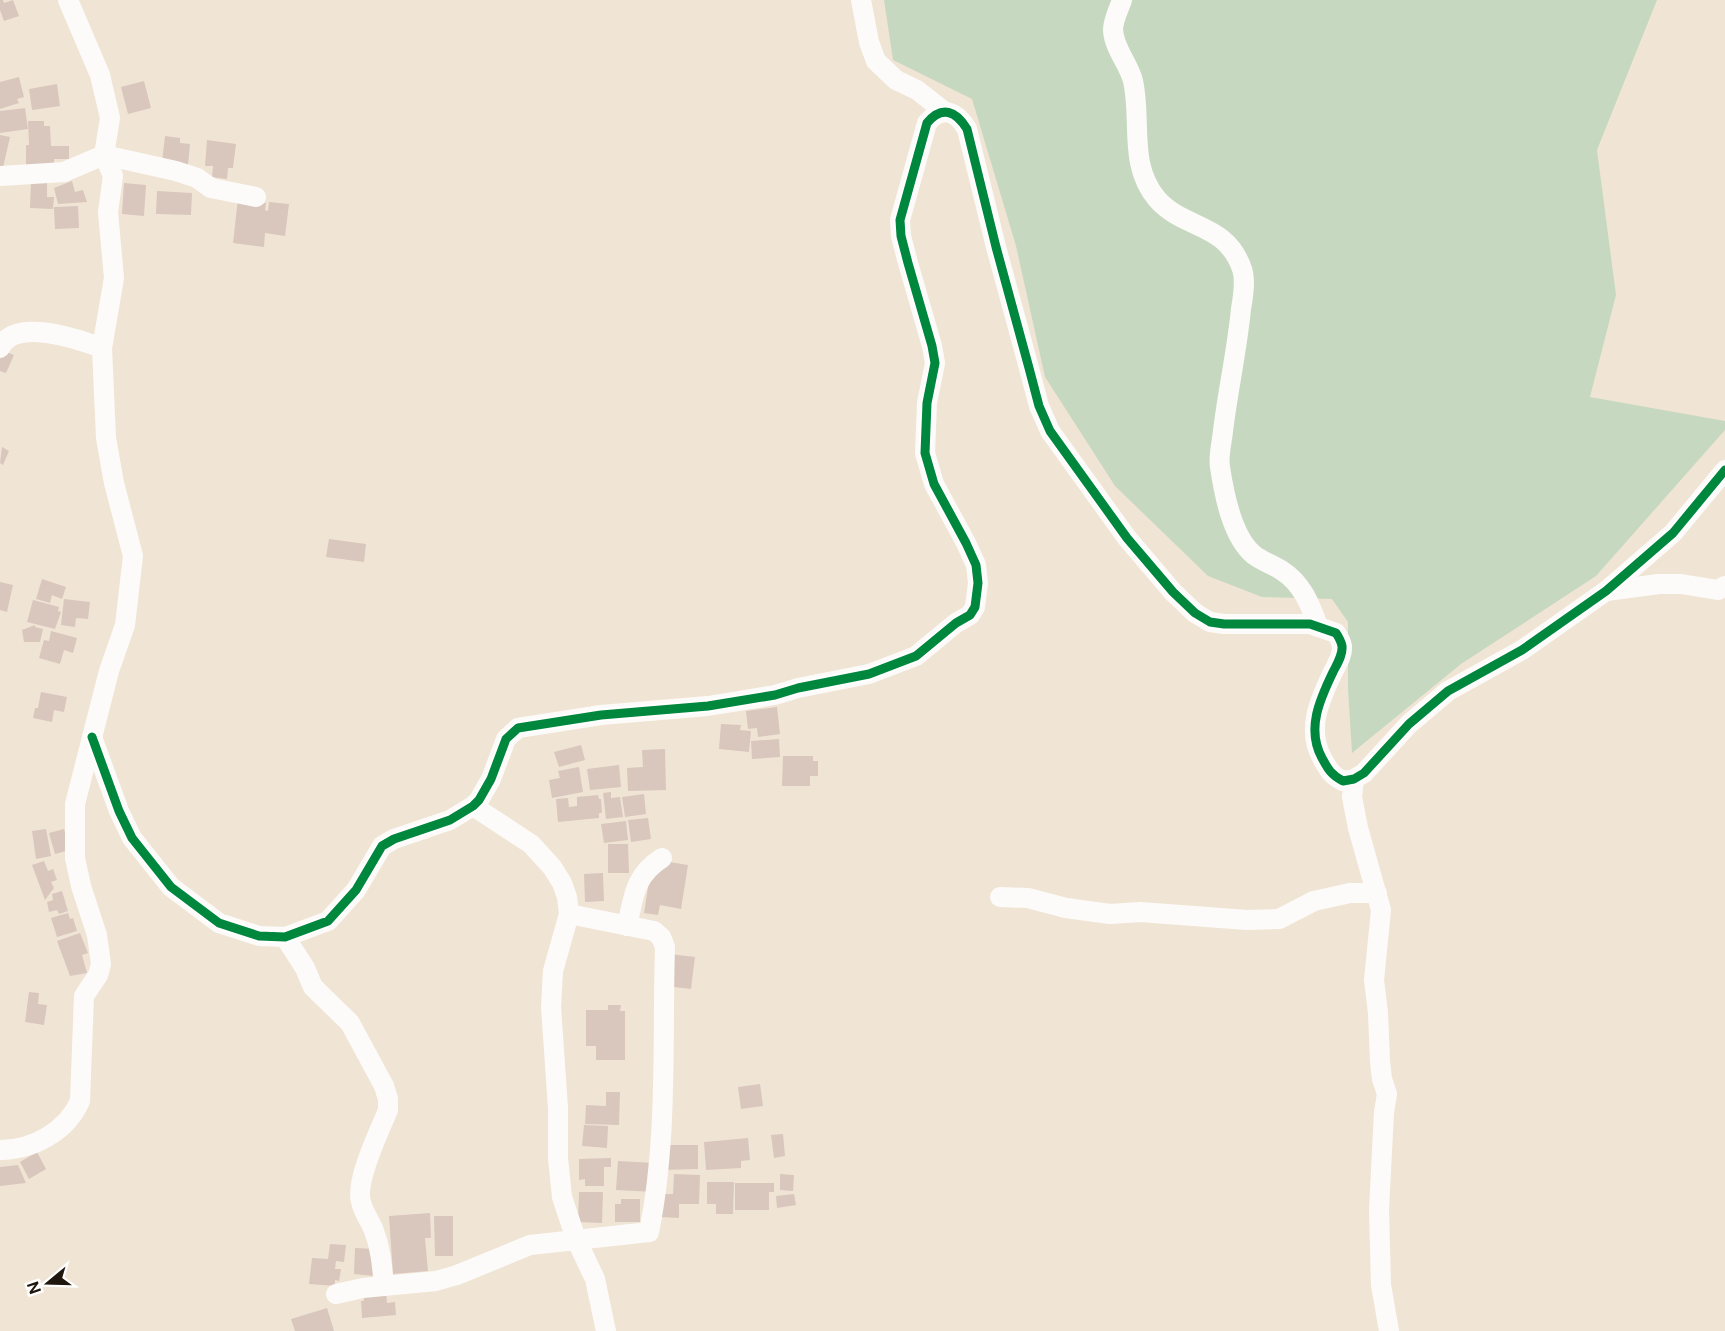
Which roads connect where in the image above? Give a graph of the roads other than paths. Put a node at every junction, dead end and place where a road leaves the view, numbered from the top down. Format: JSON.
{"nodes":[{"id":1,"x":68,"y":0,"type":"edge"},
{"id":2,"x":861,"y":0,"type":"edge"},
{"id":3,"x":1122,"y":0,"type":"edge"},
{"id":4,"x":945,"y":112,"type":"junction"},
{"id":5,"x":104,"y":154,"type":"junction"},
{"id":6,"x":0,"y":176,"type":"edge"},
{"id":7,"x":256,"y":196,"type":"dead end"},
{"id":8,"x":0,"y":348,"type":"edge"},
{"id":9,"x":102,"y":348,"type":"junction"},
{"id":10,"x":1725,"y":470,"type":"edge"},
{"id":11,"x":1725,"y":586,"type":"edge"},
{"id":12,"x":1606,"y":591,"type":"junction"},
{"id":13,"x":1318,"y":626,"type":"junction"},
{"id":14,"x":92,"y":737,"type":"junction"},
{"id":15,"x":1354,"y":779,"type":"junction"},
{"id":16,"x":473,"y":806,"type":"junction"},
{"id":17,"x":662,"y":858,"type":"dead end"},
{"id":18,"x":1377,"y":893,"type":"junction"},
{"id":19,"x":1000,"y":897,"type":"dead end"},
{"id":20,"x":569,"y":914,"type":"junction"},
{"id":21,"x":627,"y":926,"type":"junction"},
{"id":22,"x":285,"y":937,"type":"junction"},
{"id":23,"x":0,"y":1150,"type":"edge"},
{"id":24,"x":576,"y":1239,"type":"junction"},
{"id":25,"x":384,"y":1286,"type":"junction"},
{"id":26,"x":336,"y":1294,"type":"dead end"},
{"id":27,"x":606,"y":1331,"type":"edge"},
{"id":28,"x":1389,"y":1331,"type":"edge"}],
"edges":[{"from":1,"to":5,"type":"street"},
{"from":2,"to":4,"type":"street"},
{"from":3,"to":13,"type":"street"},
{"from":4,"to":13,"type":"street"},
{"from":4,"to":16,"type":"street"},
{"from":5,"to":6,"type":"street"},
{"from":5,"to":7,"type":"street"},
{"from":5,"to":9,"type":"street"},
{"from":8,"to":9,"type":"street"},
{"from":9,"to":14,"type":"street"},
{"from":10,"to":12,"type":"street"},
{"from":11,"to":12,"type":"street"},
{"from":12,"to":15,"type":"street"},
{"from":13,"to":15,"type":"street"},
{"from":14,"to":22,"type":"street"},
{"from":14,"to":23,"type":"street"},
{"from":15,"to":18,"type":"street"},
{"from":16,"to":20,"type":"street"},
{"from":16,"to":22,"type":"street"},
{"from":17,"to":21,"type":"street"},
{"from":18,"to":19,"type":"street"},
{"from":18,"to":28,"type":"street"},
{"from":20,"to":21,"type":"street"},
{"from":20,"to":24,"type":"street"},
{"from":21,"to":24,"type":"street"},
{"from":22,"to":25,"type":"street"},
{"from":24,"to":25,"type":"street"},
{"from":24,"to":27,"type":"street"},
{"from":25,"to":26,"type":"street"}]}
